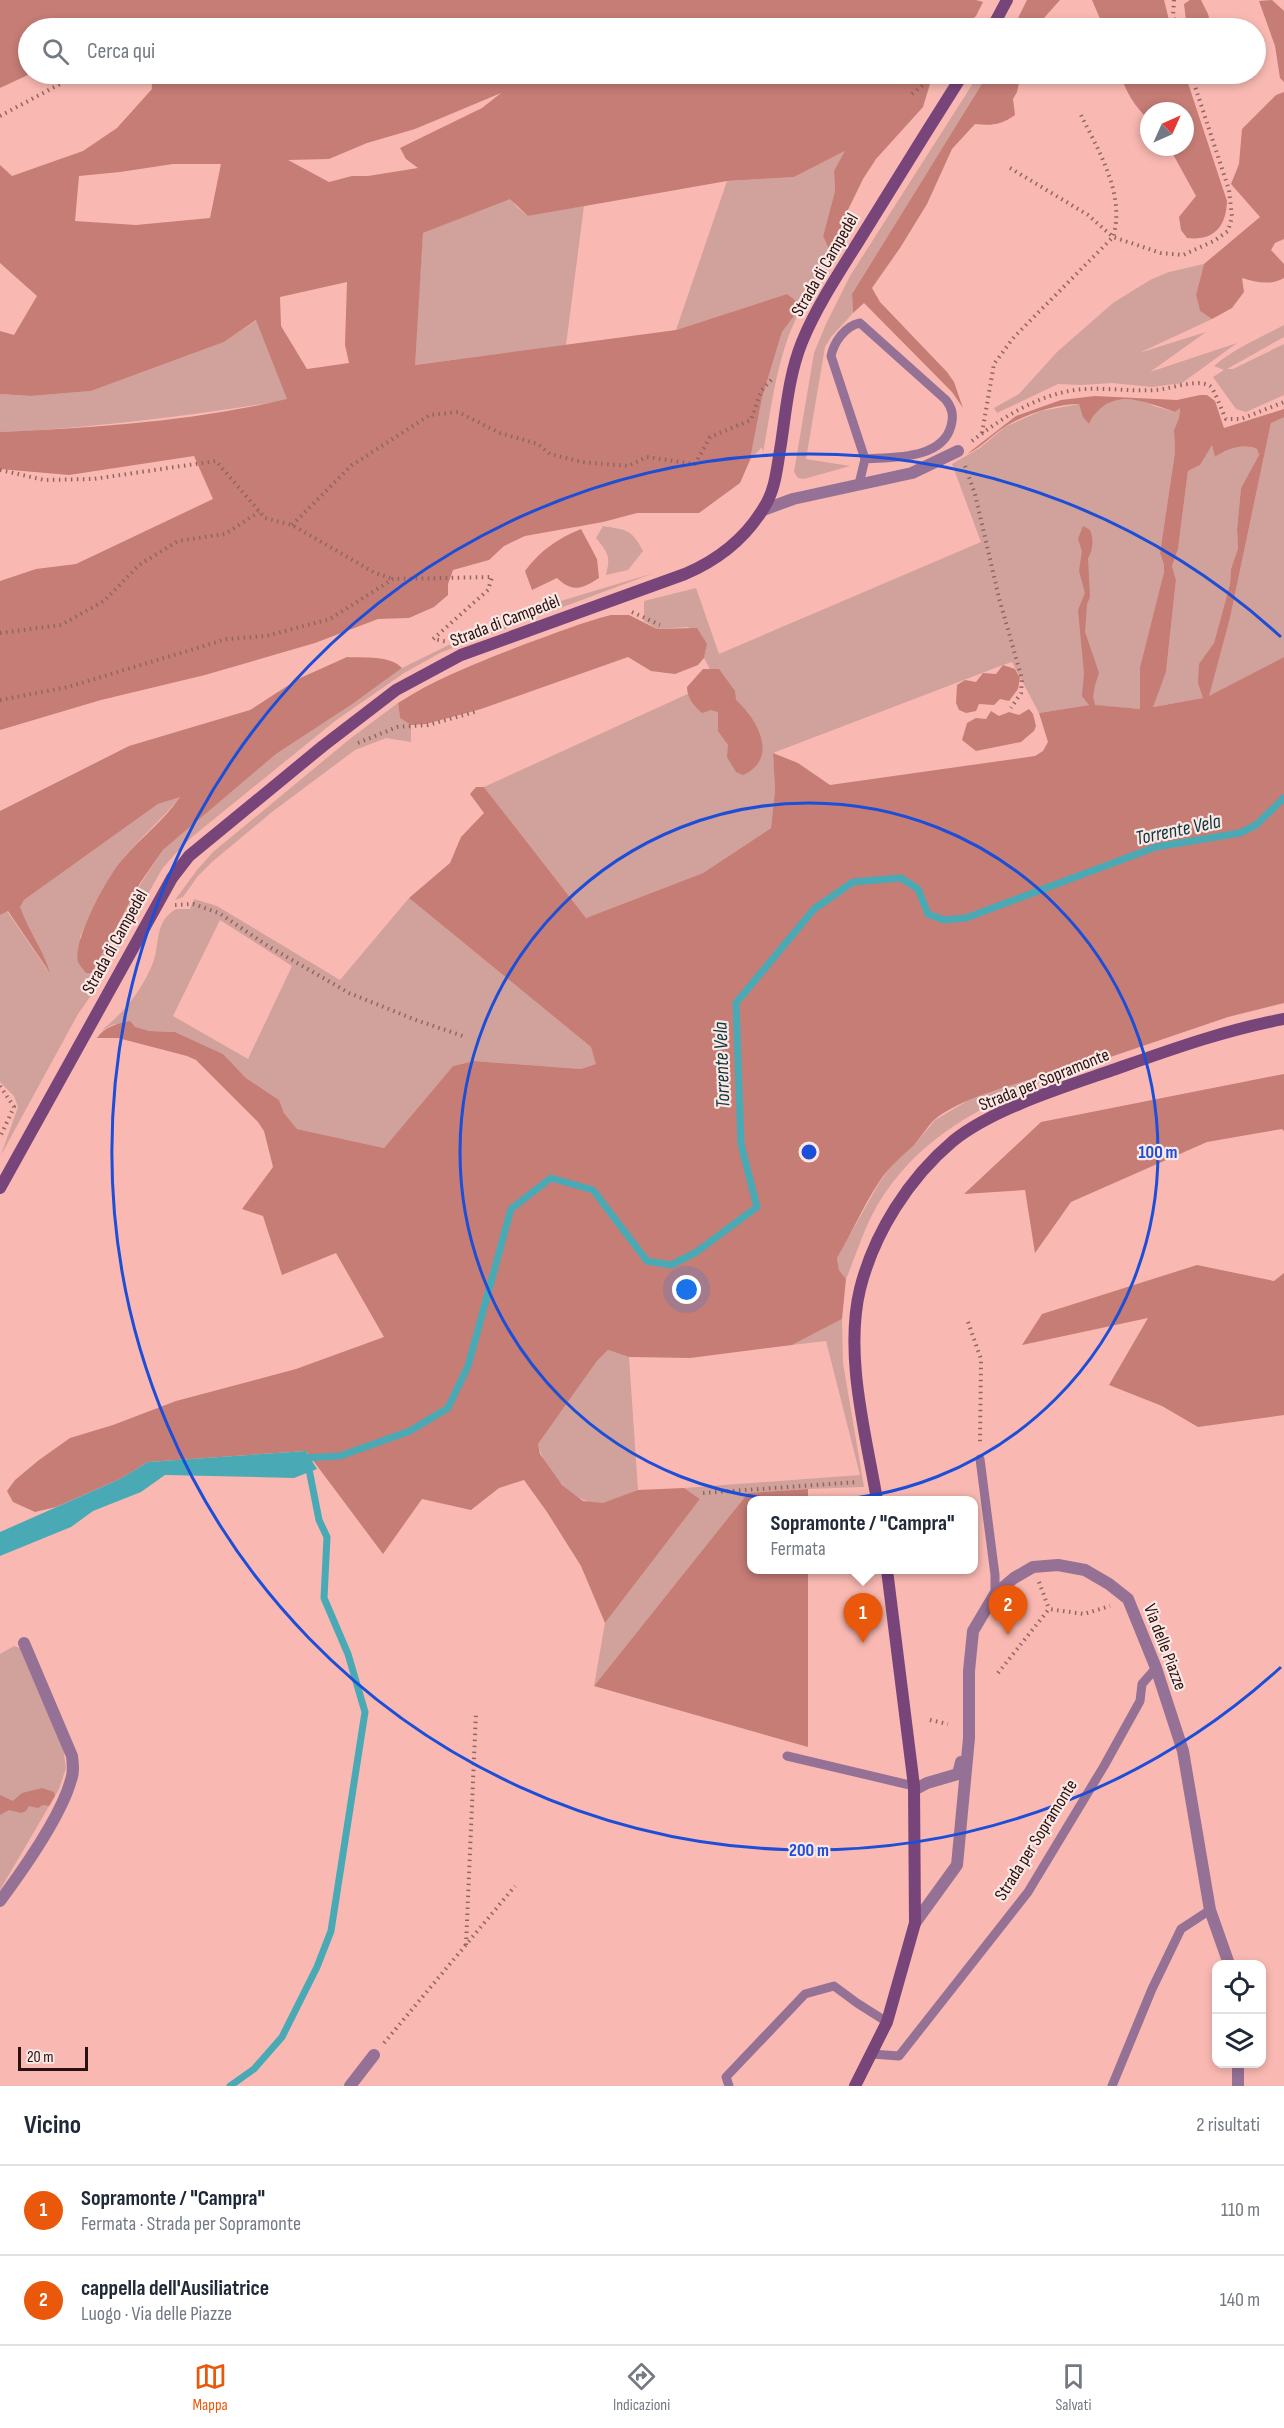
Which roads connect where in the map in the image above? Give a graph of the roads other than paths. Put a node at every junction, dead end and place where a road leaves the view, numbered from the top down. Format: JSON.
{"nodes":[{"id":1,"x":1007,"y":0,"type":"edge"},
{"id":2,"x":997,"y":18,"type":"edge"},
{"id":3,"x":957,"y":84,"type":"edge"},
{"id":4,"x":958,"y":451,"type":"road end"},
{"id":5,"x":865,"y":459,"type":"junction"},
{"id":6,"x":859,"y":484,"type":"junction"},
{"id":7,"x":763,"y":510,"type":"junction"},
{"id":8,"x":1284,"y":1018,"type":"edge"},
{"id":9,"x":0,"y":1188,"type":"edge"},
{"id":10,"x":980,"y":1459,"type":"road end"},
{"id":11,"x":876,"y":1496,"type":"edge"},
{"id":12,"x":888,"y":1574,"type":"edge"},
{"id":13,"x":995,"y":1594,"type":"junction"},
{"id":14,"x":24,"y":1643,"type":"dead end"},
{"id":15,"x":1156,"y":1668,"type":"junction"},
{"id":16,"x":969,"y":1737,"type":"junction"},
{"id":17,"x":787,"y":1756,"type":"dead end"},
{"id":18,"x":914,"y":1788,"type":"junction"},
{"id":19,"x":0,"y":1901,"type":"edge"},
{"id":20,"x":1210,"y":1910,"type":"junction"},
{"id":21,"x":915,"y":1923,"type":"junction"},
{"id":22,"x":1227,"y":1960,"type":"edge"},
{"id":23,"x":887,"y":2022,"type":"junction"},
{"id":24,"x":872,"y":2054,"type":"junction"},
{"id":25,"x":374,"y":2055,"type":"road end"},
{"id":26,"x":1238,"y":2068,"type":"edge"},
{"id":27,"x":350,"y":2086,"type":"edge"},
{"id":28,"x":729,"y":2086,"type":"edge"},
{"id":29,"x":855,"y":2086,"type":"edge"},
{"id":30,"x":1112,"y":2086,"type":"edge"},
{"id":31,"x":1238,"y":2086,"type":"edge"}],
"edges":[{"from":1,"to":2,"type":"street"},
{"from":3,"to":7,"type":"street","name":"Strada di Campedèl"},
{"from":4,"to":6,"type":"street"},
{"from":5,"to":5,"type":"lane"},
{"from":5,"to":6,"type":"lane"},
{"from":6,"to":7,"type":"street"},
{"from":7,"to":9,"type":"street","name":"Strada di Campedèl"},
{"from":8,"to":11,"type":"street","name":"Strada per Sopramonte"},
{"from":10,"to":13,"type":"lane"},
{"from":12,"to":18,"type":"street"},
{"from":13,"to":15,"type":"street","name":"Via delle Piazze"},
{"from":13,"to":16,"type":"street"},
{"from":14,"to":19,"type":"street"},
{"from":15,"to":20,"type":"street","name":"Via delle Piazze"},
{"from":15,"to":24,"type":"lane","name":"Strada per Sopramonte"},
{"from":16,"to":18,"type":"street"},
{"from":16,"to":21,"type":"street"},
{"from":17,"to":18,"type":"lane"},
{"from":18,"to":21,"type":"street"},
{"from":20,"to":22,"type":"street","name":"Via delle Piazze"},
{"from":20,"to":30,"type":"lane"},
{"from":21,"to":23,"type":"street"},
{"from":23,"to":24,"type":"street"},
{"from":23,"to":28,"type":"lane"},
{"from":24,"to":29,"type":"street"},
{"from":25,"to":27,"type":"street"},
{"from":26,"to":31,"type":"street"}]}
